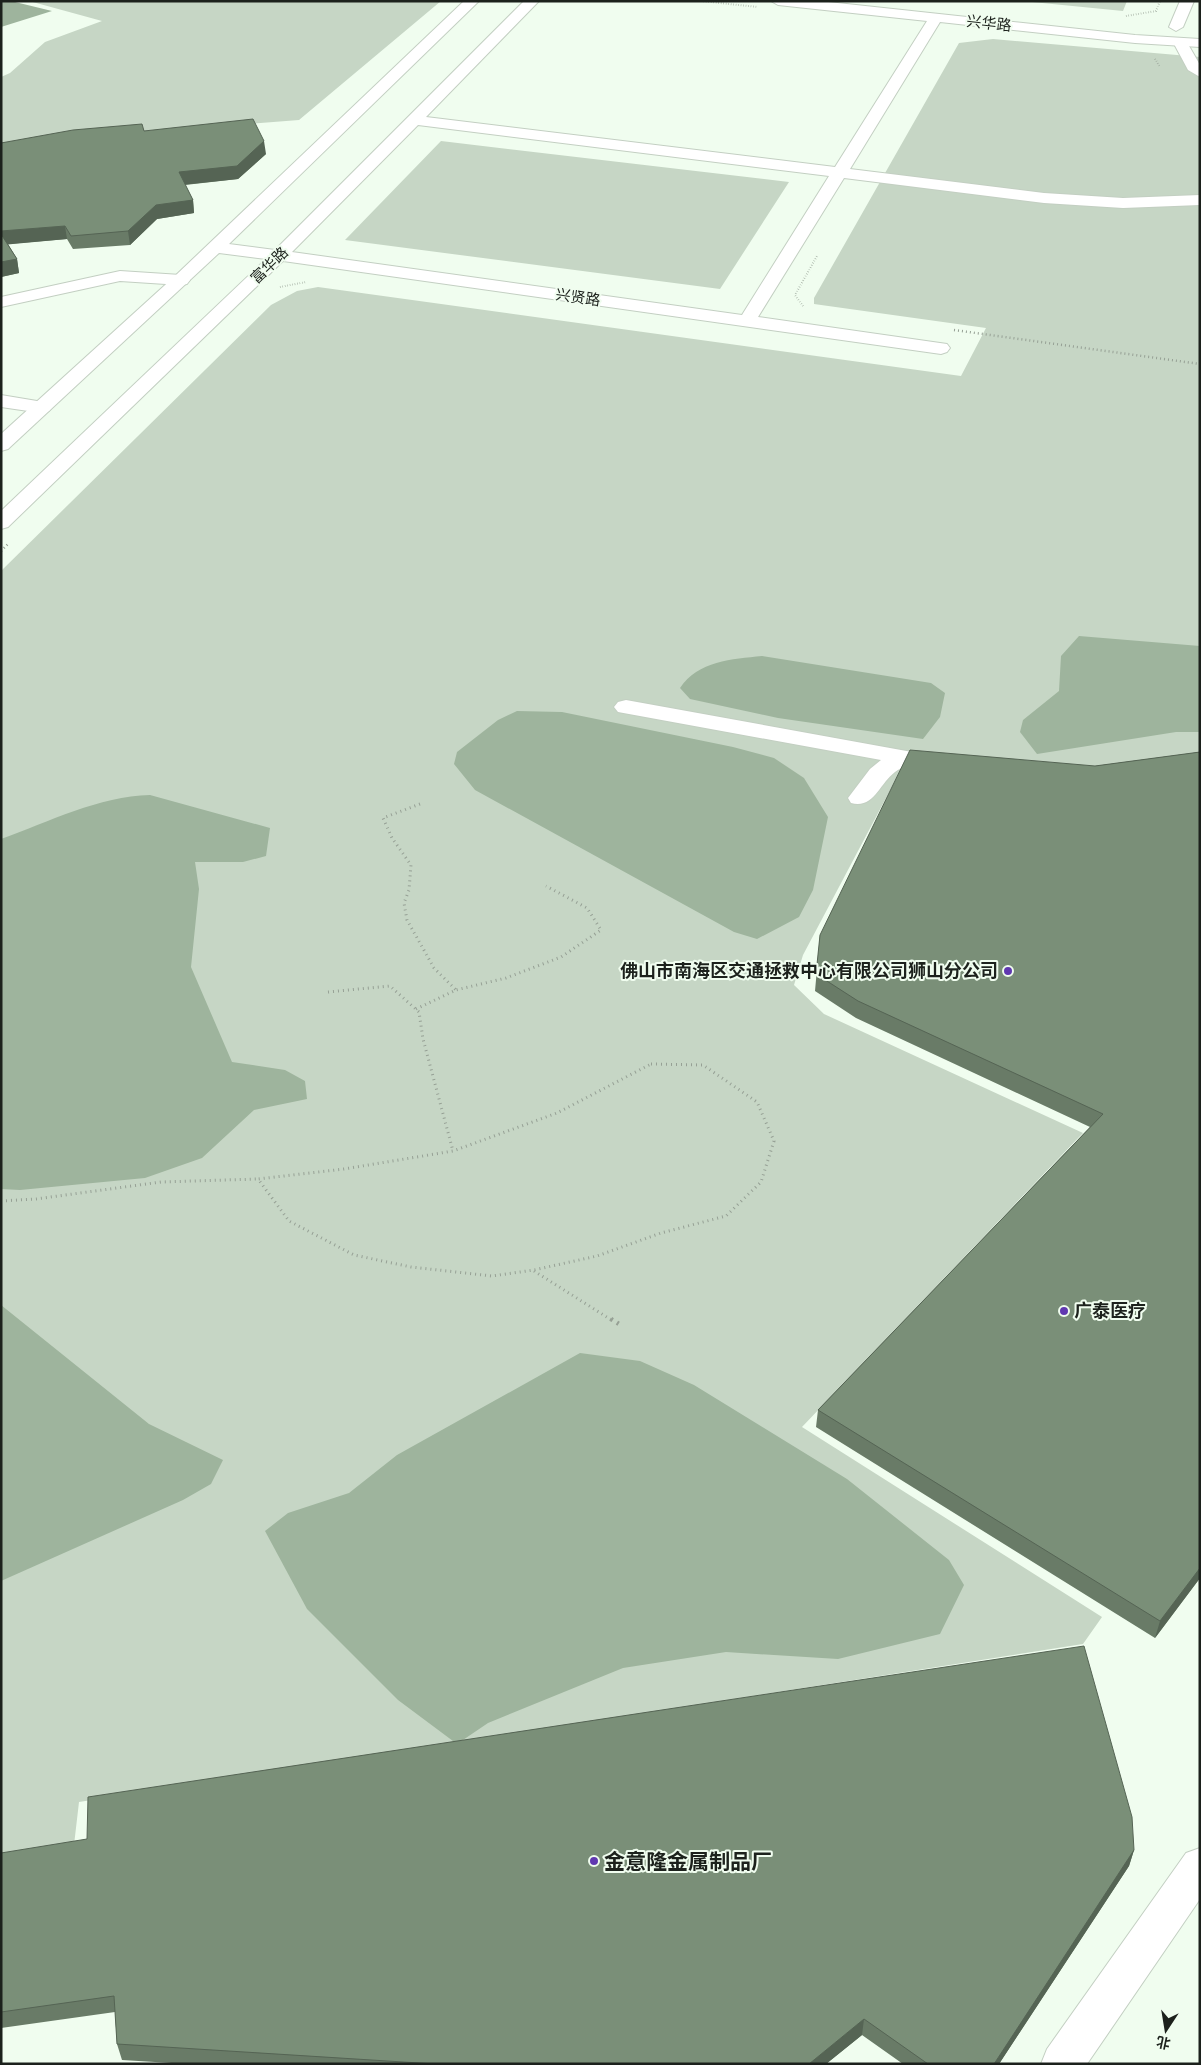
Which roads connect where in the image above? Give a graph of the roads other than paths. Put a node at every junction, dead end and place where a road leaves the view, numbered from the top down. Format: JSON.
{"nodes":[{"id":1,"x":472,"y":1,"type":"edge"},
{"id":2,"x":532,"y":1,"type":"edge"},
{"id":3,"x":778,"y":1,"type":"edge"},
{"id":4,"x":891,"y":1,"type":"edge"},
{"id":5,"x":1187,"y":1,"type":"edge"},
{"id":6,"x":936,"y":18,"type":"junction"},
{"id":7,"x":1176,"y":27,"type":"junction"},
{"id":8,"x":1192,"y":28,"type":"dead end"},
{"id":9,"x":1180,"y":42,"type":"junction"},
{"id":10,"x":1200,"y":43,"type":"edge"},
{"id":11,"x":1200,"y":73,"type":"edge"},
{"id":12,"x":415,"y":120,"type":"junction"},
{"id":13,"x":838,"y":173,"type":"junction"},
{"id":14,"x":1200,"y":200,"type":"edge"},
{"id":15,"x":216,"y":247,"type":"junction"},
{"id":16,"x":279,"y":256,"type":"junction"},
{"id":17,"x":181,"y":280,"type":"junction"},
{"id":18,"x":1,"y":302,"type":"edge"},
{"id":19,"x":747,"y":321,"type":"junction"},
{"id":20,"x":941,"y":348,"type":"dead end"},
{"id":21,"x":1,"y":400,"type":"edge"},
{"id":22,"x":42,"y":407,"type":"junction"},
{"id":23,"x":1,"y":445,"type":"edge"},
{"id":24,"x":1,"y":523,"type":"edge"},
{"id":25,"x":626,"y":708,"type":"dead end"},
{"id":26,"x":905,"y":757,"type":"junction"},
{"id":27,"x":966,"y":761,"type":"edge"},
{"id":28,"x":860,"y":798,"type":"dead end"},
{"id":29,"x":1200,"y":1866,"type":"edge"},
{"id":30,"x":1062,"y":2064,"type":"edge"}],
"edges":[{"from":1,"to":15,"type":"street"},
{"from":2,"to":12,"type":"street","name":"富华路"},
{"from":3,"to":6,"type":"street","name":"兴华路"},
{"from":4,"to":7,"type":"street","name":"兴华路"},
{"from":5,"to":7,"type":"street"},
{"from":6,"to":9,"type":"street","name":"兴华路"},
{"from":6,"to":13,"type":"street"},
{"from":7,"to":8,"type":"street","name":"兴华路"},
{"from":9,"to":10,"type":"street","name":"兴华路"},
{"from":9,"to":11,"type":"street"},
{"from":12,"to":13,"type":"street"},
{"from":12,"to":16,"type":"street","name":"富华路"},
{"from":13,"to":14,"type":"street"},
{"from":13,"to":19,"type":"street"},
{"from":15,"to":16,"type":"street","name":"兴贤路"},
{"from":15,"to":17,"type":"street"},
{"from":16,"to":19,"type":"street","name":"兴贤路"},
{"from":16,"to":24,"type":"street","name":"富华路"},
{"from":17,"to":18,"type":"street"},
{"from":17,"to":22,"type":"street"},
{"from":19,"to":20,"type":"street","name":"兴贤路"},
{"from":21,"to":22,"type":"street"},
{"from":22,"to":23,"type":"street"},
{"from":25,"to":26,"type":"street"},
{"from":26,"to":27,"type":"street"},
{"from":26,"to":28,"type":"street"},
{"from":29,"to":30,"type":"street"}]}
